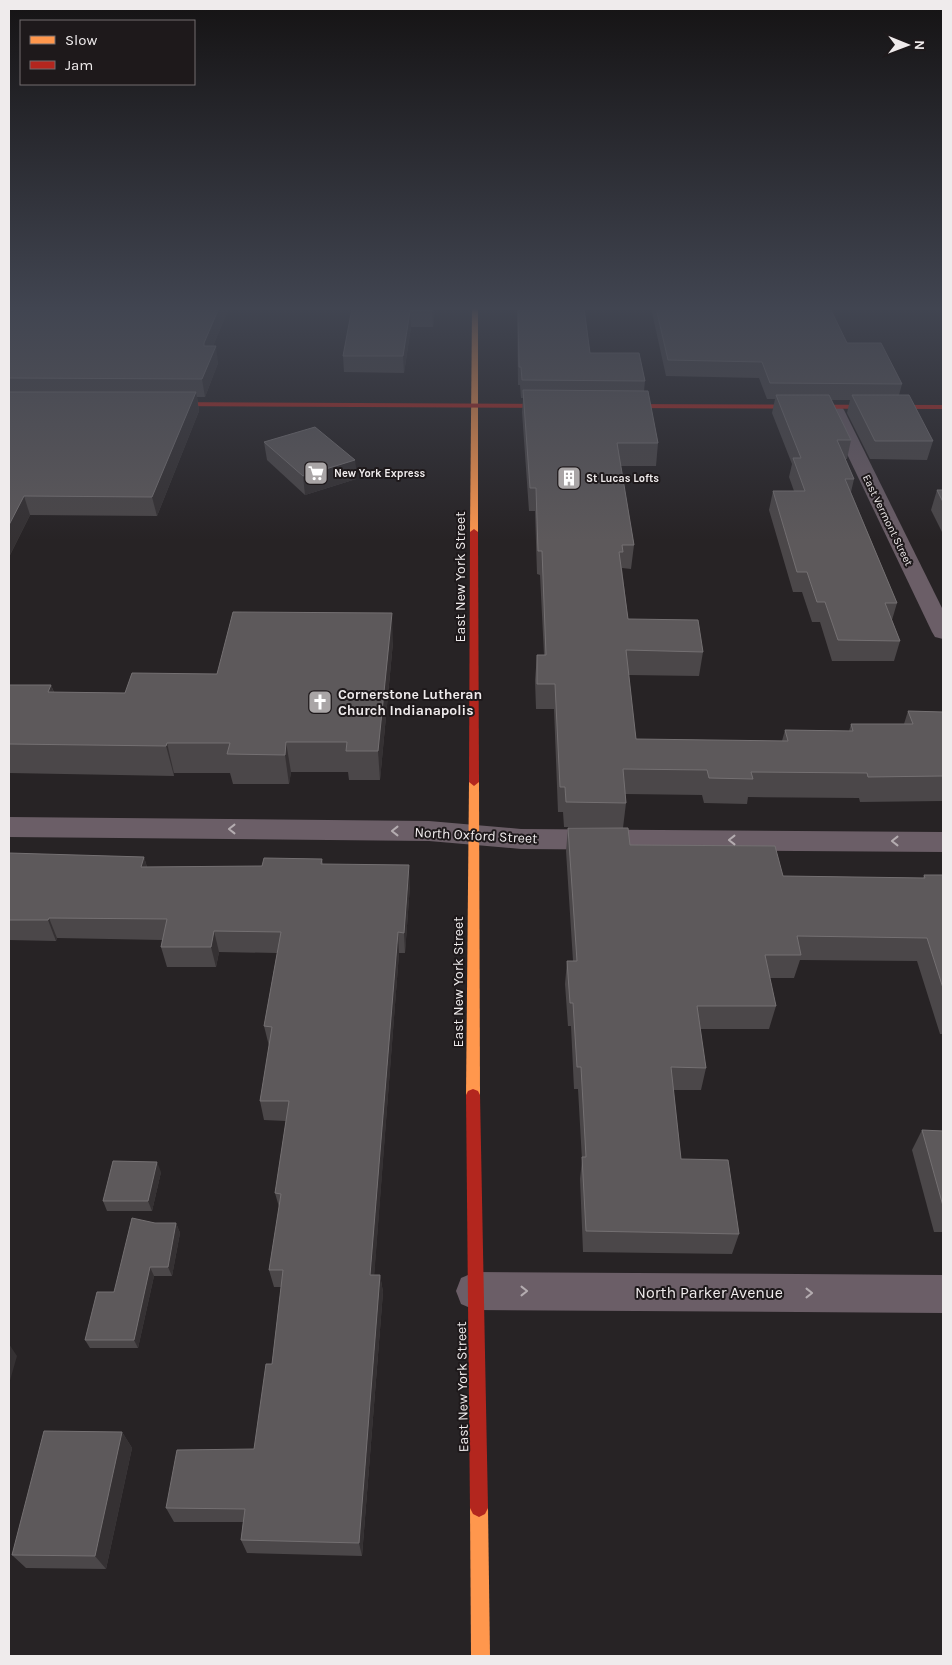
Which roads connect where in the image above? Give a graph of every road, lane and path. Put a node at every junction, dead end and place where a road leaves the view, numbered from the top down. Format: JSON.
{"nodes":[{"id":1,"x":476,"y":386,"type":"edge"},
{"id":2,"x":147,"y":404,"type":"edge"},
{"id":3,"x":476,"y":406,"type":"junction"},
{"id":4,"x":569,"y":406,"type":"edge"},
{"id":5,"x":606,"y":406,"type":"edge"},
{"id":6,"x":833,"y":407,"type":"junction"},
{"id":7,"x":943,"y":407,"type":"edge"},
{"id":8,"x":943,"y":632,"type":"edge"},
{"id":9,"x":9,"y":827,"type":"edge"},
{"id":10,"x":473,"y":835,"type":"junction"},
{"id":11,"x":943,"y":842,"type":"edge"},
{"id":12,"x":475,"y":1291,"type":"junction"},
{"id":13,"x":943,"y":1294,"type":"edge"},
{"id":14,"x":481,"y":1656,"type":"edge"}],
"edges":[{"from":1,"to":3,"type":"main road","name":"East New York Street"},
{"from":2,"to":3,"type":"main road"},
{"from":3,"to":4,"type":"main road"},
{"from":3,"to":10,"type":"main road","name":"East New York Street"},
{"from":5,"to":6,"type":"main road"},
{"from":6,"to":7,"type":"main road"},
{"from":6,"to":8,"type":"street","name":"East Vermont Street"},
{"from":10,"to":9,"type":"street","name":"North Oxford Street","one_way":true},
{"from":11,"to":10,"type":"street","name":"North Oxford Street","one_way":true},
{"from":10,"to":12,"type":"main road","name":"East New York Street"},
{"from":12,"to":13,"type":"street","name":"North Parker Avenue","one_way":true},
{"from":12,"to":14,"type":"main road","name":"East New York Street"}]}
